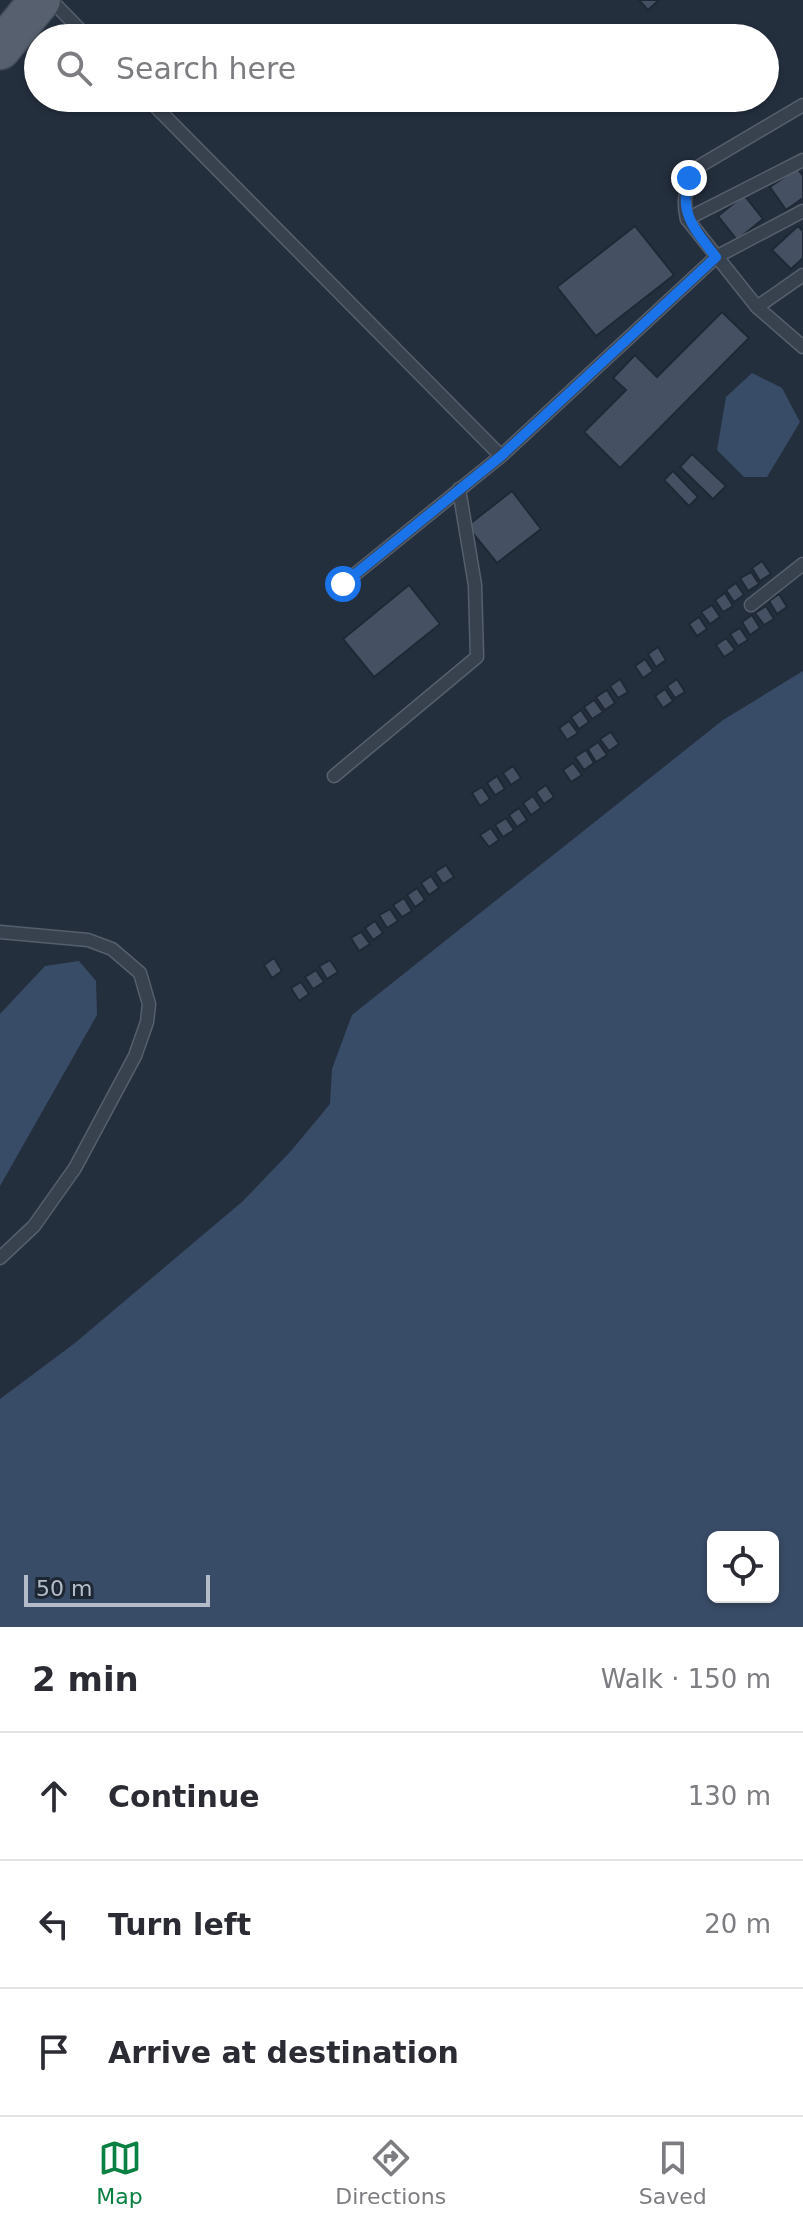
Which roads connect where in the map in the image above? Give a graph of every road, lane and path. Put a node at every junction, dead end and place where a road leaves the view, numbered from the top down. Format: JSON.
{"nodes":[{"id":1,"x":40,"y":0,"type":"edge"},
{"id":2,"x":51,"y":0,"type":"edge"},
{"id":3,"x":74,"y":24,"type":"edge"},
{"id":4,"x":0,"y":49,"type":"edge"},
{"id":5,"x":803,"y":105,"type":"edge"},
{"id":6,"x":161,"y":112,"type":"edge"},
{"id":7,"x":803,"y":160,"type":"edge"},
{"id":8,"x":803,"y":211,"type":"edge"},
{"id":9,"x":687,"y":219,"type":"junction"},
{"id":10,"x":716,"y":257,"type":"junction"},
{"id":11,"x":803,"y":275,"type":"edge"},
{"id":12,"x":757,"y":307,"type":"junction"},
{"id":13,"x":802,"y":343,"type":"edge"},
{"id":14,"x":501,"y":456,"type":"junction"},
{"id":15,"x":459,"y":489,"type":"junction"},
{"id":16,"x":803,"y":564,"type":"edge"},
{"id":17,"x":343,"y":584,"type":"dead end"},
{"id":18,"x":751,"y":605,"type":"dead end"},
{"id":19,"x":334,"y":776,"type":"dead end"},
{"id":20,"x":0,"y":932,"type":"edge"},
{"id":21,"x":0,"y":1258,"type":"edge"}],
"edges":[{"from":1,"to":4,"type":"main road"},
{"from":2,"to":3,"type":"lane"},
{"from":5,"to":9,"type":"lane"},
{"from":6,"to":14,"type":"lane"},
{"from":7,"to":9,"type":"lane"},
{"from":8,"to":10,"type":"lane"},
{"from":9,"to":10,"type":"lane"},
{"from":10,"to":12,"type":"lane"},
{"from":10,"to":14,"type":"lane"},
{"from":11,"to":12,"type":"lane"},
{"from":12,"to":13,"type":"lane"},
{"from":14,"to":15,"type":"lane"},
{"from":15,"to":17,"type":"lane"},
{"from":15,"to":19,"type":"lane"},
{"from":16,"to":18,"type":"lane"},
{"from":20,"to":21,"type":"lane"}]}
